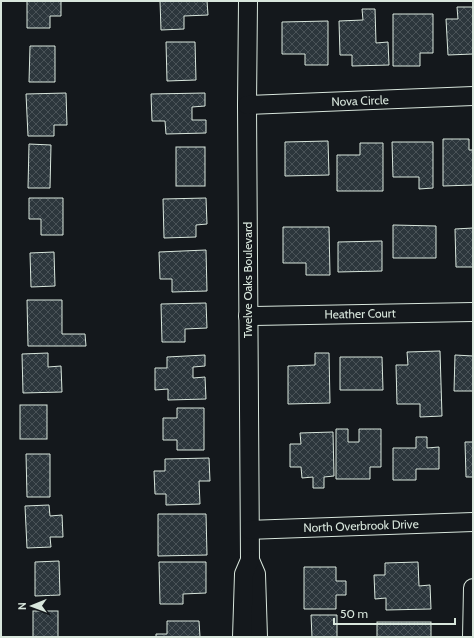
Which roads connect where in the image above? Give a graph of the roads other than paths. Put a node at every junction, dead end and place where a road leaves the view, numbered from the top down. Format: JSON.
{"nodes":[{"id":1,"x":248,"y":1,"type":"edge"},
{"id":2,"x":473,"y":96,"type":"edge"},
{"id":3,"x":247,"y":105,"type":"junction"},
{"id":4,"x":473,"y":312,"type":"edge"},
{"id":5,"x":248,"y":316,"type":"junction"},
{"id":6,"x":473,"y":522,"type":"edge"},
{"id":7,"x":250,"y":530,"type":"junction"},
{"id":8,"x":250,"y":560,"type":"junction"},
{"id":9,"x":473,"y":588,"type":"edge"},
{"id":10,"x":242,"y":637,"type":"edge"},
{"id":11,"x":258,"y":637,"type":"edge"},
{"id":12,"x":472,"y":637,"type":"edge"}],
"edges":[{"from":1,"to":3,"type":"street","name":"Twelve Oaks Boulevard"},
{"from":2,"to":3,"type":"street","name":"Nova Circle"},
{"from":3,"to":5,"type":"street","name":"Twelve Oaks Boulevard"},
{"from":4,"to":5,"type":"street","name":"Heather Court"},
{"from":5,"to":7,"type":"street","name":"Twelve Oaks Boulevard"},
{"from":6,"to":7,"type":"street","name":"North Overbrook Drive"},
{"from":7,"to":8,"type":"street","name":"Twelve Oaks Boulevard"},
{"from":8,"to":10,"type":"street","name":"Twelve Oaks Boulevard"},
{"from":8,"to":11,"type":"street","name":"Twelve Oaks Boulevard"},
{"from":9,"to":12,"type":"street"}]}
